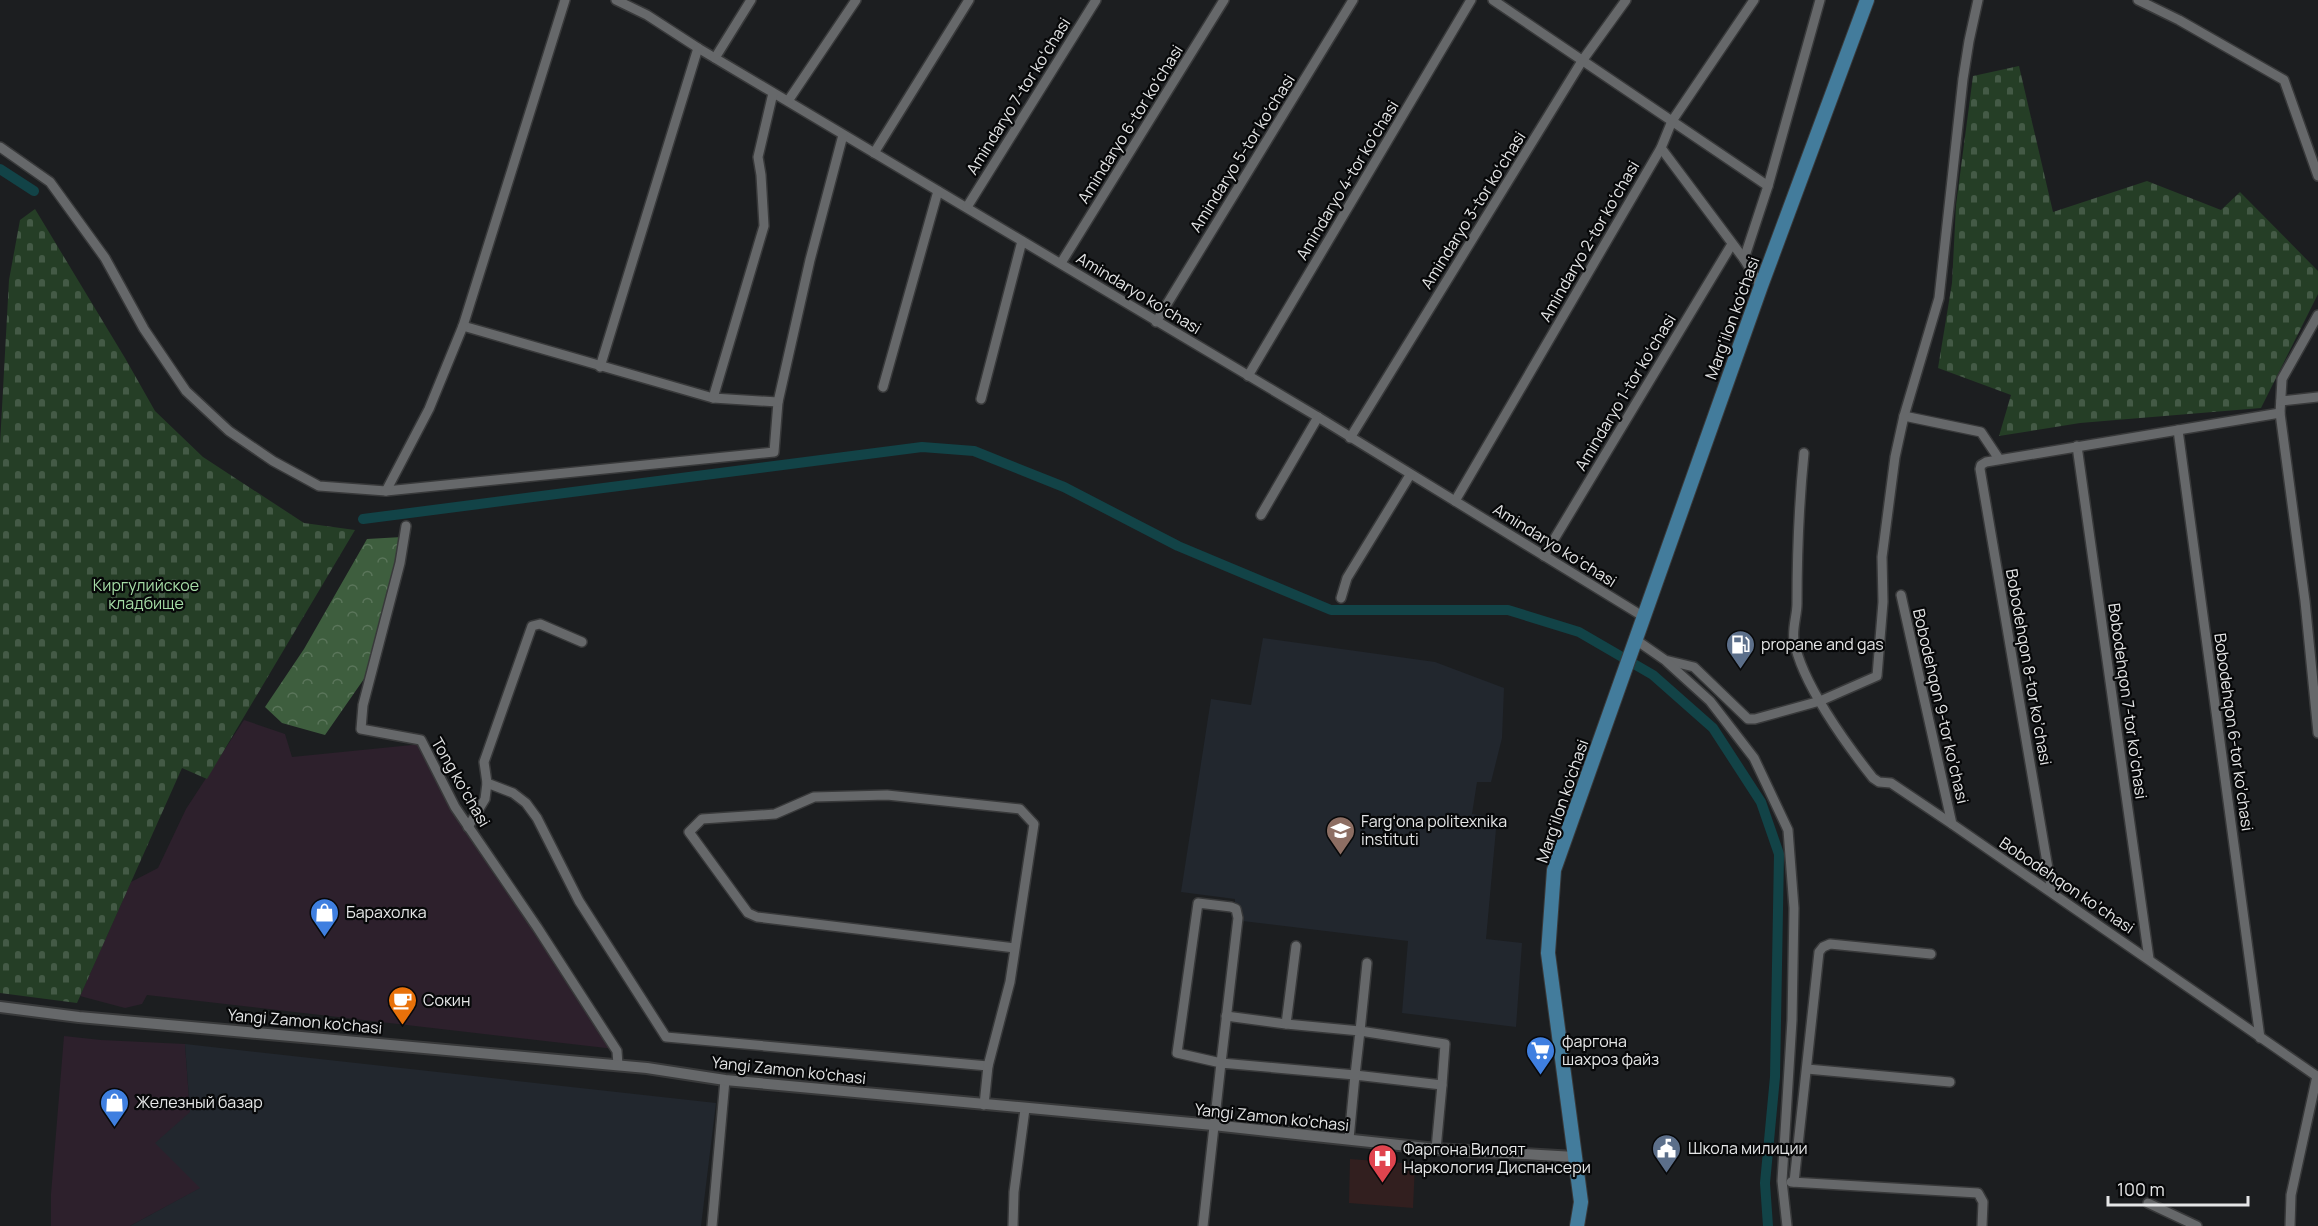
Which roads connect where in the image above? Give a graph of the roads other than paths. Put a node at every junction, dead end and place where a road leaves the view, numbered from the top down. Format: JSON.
{"nodes":[{"id":1,"x":565,"y":0,"type":"edge"},
{"id":2,"x":616,"y":0,"type":"edge"},
{"id":3,"x":752,"y":0,"type":"edge"},
{"id":4,"x":856,"y":0,"type":"edge"},
{"id":5,"x":969,"y":0,"type":"edge"},
{"id":6,"x":1096,"y":0,"type":"edge"},
{"id":7,"x":1224,"y":0,"type":"edge"},
{"id":8,"x":1353,"y":0,"type":"edge"},
{"id":9,"x":1471,"y":0,"type":"edge"},
{"id":10,"x":1495,"y":0,"type":"edge"},
{"id":11,"x":1626,"y":0,"type":"edge"},
{"id":12,"x":1754,"y":0,"type":"edge"},
{"id":13,"x":1820,"y":0,"type":"edge"},
{"id":14,"x":1867,"y":0,"type":"edge"},
{"id":15,"x":1978,"y":0,"type":"edge"},
{"id":16,"x":2138,"y":0,"type":"edge"},
{"id":17,"x":698,"y":48,"type":"junction"},
{"id":18,"x":715,"y":58,"type":"junction"},
{"id":19,"x":1582,"y":61,"type":"junction"},
{"id":20,"x":773,"y":93,"type":"junction"},
{"id":21,"x":788,"y":101,"type":"junction"},
{"id":22,"x":1672,"y":121,"type":"junction"},
{"id":23,"x":843,"y":135,"type":"junction"},
{"id":24,"x":0,"y":147,"type":"edge"},
{"id":25,"x":1661,"y":148,"type":"junction"},
{"id":26,"x":874,"y":153,"type":"junction"},
{"id":27,"x":2318,"y":176,"type":"edge"},
{"id":28,"x":1768,"y":186,"type":"junction"},
{"id":29,"x":938,"y":191,"type":"junction"},
{"id":30,"x":966,"y":207,"type":"junction"},
{"id":31,"x":1022,"y":241,"type":"junction"},
{"id":32,"x":1732,"y":244,"type":"junction"},
{"id":33,"x":1744,"y":259,"type":"junction"},
{"id":34,"x":1061,"y":263,"type":"junction"},
{"id":35,"x":1761,"y":286,"type":"junction"},
{"id":36,"x":2318,"y":315,"type":"edge"},
{"id":37,"x":1156,"y":322,"type":"junction"},
{"id":38,"x":463,"y":326,"type":"junction"},
{"id":39,"x":600,"y":367,"type":"junction"},
{"id":40,"x":1248,"y":376,"type":"junction"},
{"id":41,"x":883,"y":387,"type":"dead end"},
{"id":42,"x":2318,"y":397,"type":"edge"},
{"id":43,"x":713,"y":398,"type":"junction"},
{"id":44,"x":981,"y":399,"type":"dead end"},
{"id":45,"x":2281,"y":401,"type":"junction"},
{"id":46,"x":778,"y":402,"type":"junction"},
{"id":47,"x":2280,"y":413,"type":"junction"},
{"id":48,"x":1904,"y":416,"type":"junction"},
{"id":49,"x":1318,"y":417,"type":"junction"},
{"id":50,"x":2178,"y":430,"type":"junction"},
{"id":51,"x":1350,"y":438,"type":"junction"},
{"id":52,"x":2077,"y":446,"type":"junction"},
{"id":53,"x":1804,"y":453,"type":"dead end"},
{"id":54,"x":1999,"y":459,"type":"junction"},
{"id":55,"x":1410,"y":475,"type":"junction"},
{"id":56,"x":386,"y":491,"type":"junction"},
{"id":57,"x":1455,"y":501,"type":"junction"},
{"id":58,"x":1261,"y":515,"type":"dead end"},
{"id":59,"x":406,"y":526,"type":"dead end"},
{"id":60,"x":1544,"y":556,"type":"junction"},
{"id":61,"x":1901,"y":594,"type":"dead end"},
{"id":62,"x":1341,"y":598,"type":"dead end"},
{"id":63,"x":1644,"y":617,"type":"junction"},
{"id":64,"x":582,"y":642,"type":"dead end"},
{"id":65,"x":1635,"y":645,"type":"junction"},
{"id":66,"x":1665,"y":660,"type":"junction"},
{"id":67,"x":1820,"y":701,"type":"junction"},
{"id":68,"x":2318,"y":733,"type":"edge"},
{"id":69,"x":487,"y":783,"type":"junction"},
{"id":70,"x":1952,"y":824,"type":"junction"},
{"id":71,"x":468,"y":827,"type":"junction"},
{"id":72,"x":2052,"y":892,"type":"junction"},
{"id":73,"x":1296,"y":946,"type":"dead end"},
{"id":74,"x":1015,"y":948,"type":"junction"},
{"id":75,"x":1931,"y":954,"type":"dead end"},
{"id":76,"x":2149,"y":959,"type":"junction"},
{"id":77,"x":1366,"y":963,"type":"dead end"},
{"id":78,"x":0,"y":1007,"type":"edge"},
{"id":79,"x":1226,"y":1016,"type":"junction"},
{"id":80,"x":1286,"y":1024,"type":"junction"},
{"id":81,"x":1360,"y":1031,"type":"junction"},
{"id":82,"x":2260,"y":1038,"type":"junction"},
{"id":83,"x":1221,"y":1063,"type":"junction"},
{"id":84,"x":618,"y":1065,"type":"junction"},
{"id":85,"x":988,"y":1066,"type":"junction"},
{"id":86,"x":1807,"y":1069,"type":"junction"},
{"id":87,"x":1355,"y":1075,"type":"junction"},
{"id":88,"x":2318,"y":1076,"type":"edge"},
{"id":89,"x":725,"y":1080,"type":"junction"},
{"id":90,"x":1950,"y":1082,"type":"dead end"},
{"id":91,"x":1442,"y":1085,"type":"junction"},
{"id":92,"x":984,"y":1105,"type":"junction"},
{"id":93,"x":1025,"y":1109,"type":"junction"},
{"id":94,"x":1214,"y":1125,"type":"junction"},
{"id":95,"x":1349,"y":1139,"type":"junction"},
{"id":96,"x":1436,"y":1149,"type":"junction"},
{"id":97,"x":1575,"y":1157,"type":"junction"},
{"id":98,"x":1782,"y":1181,"type":"junction"},
{"id":99,"x":1794,"y":1182,"type":"junction"},
{"id":100,"x":2148,"y":1203,"type":"dead end"},
{"id":101,"x":712,"y":1226,"type":"edge"},
{"id":102,"x":1012,"y":1226,"type":"edge"},
{"id":103,"x":1203,"y":1226,"type":"edge"},
{"id":104,"x":1577,"y":1226,"type":"edge"},
{"id":105,"x":1787,"y":1226,"type":"edge"},
{"id":106,"x":1982,"y":1226,"type":"edge"},
{"id":107,"x":2197,"y":1226,"type":"edge"},
{"id":108,"x":2290,"y":1226,"type":"edge"}],
"edges":[{"from":1,"to":38,"type":"street"},
{"from":2,"to":17,"type":"street","name":"Amindaryo koʻchasi"},
{"from":3,"to":18,"type":"street"},
{"from":4,"to":21,"type":"street"},
{"from":5,"to":26,"type":"street"},
{"from":6,"to":30,"type":"street","name":"Amindaryo 7-tor koʻchasi"},
{"from":7,"to":34,"type":"street","name":"Amindaryo 6-tor koʻchasi"},
{"from":8,"to":37,"type":"street","name":"Amindaryo 5-tor koʻchasi"},
{"from":9,"to":40,"type":"street","name":"Amindaryo 4-tor koʻchasi"},
{"from":10,"to":19,"type":"street"},
{"from":11,"to":19,"type":"street","name":"Amindaryo 3-tor koʻchasi"},
{"from":12,"to":22,"type":"street","name":"Amindaryo 2-tor koʻchasi"},
{"from":13,"to":28,"type":"street"},
{"from":14,"to":35,"type":"main road","name":"Marg'ilon ko'chasi"},
{"from":15,"to":48,"type":"street"},
{"from":16,"to":27,"type":"street"},
{"from":17,"to":18,"type":"street","name":"Amindaryo koʻchasi"},
{"from":17,"to":39,"type":"street"},
{"from":18,"to":20,"type":"street","name":"Amindaryo koʻchasi"},
{"from":19,"to":22,"type":"street"},
{"from":19,"to":51,"type":"street","name":"Amindaryo 3-tor koʻchasi"},
{"from":20,"to":21,"type":"street","name":"Amindaryo koʻchasi"},
{"from":20,"to":43,"type":"street"},
{"from":21,"to":23,"type":"street","name":"Amindaryo koʻchasi"},
{"from":22,"to":25,"type":"street","name":"Amindaryo 2-tor koʻchasi"},
{"from":22,"to":28,"type":"street"},
{"from":23,"to":26,"type":"street","name":"Amindaryo koʻchasi"},
{"from":23,"to":46,"type":"street"},
{"from":24,"to":56,"type":"street"},
{"from":25,"to":32,"type":"street"},
{"from":25,"to":57,"type":"street","name":"Amindaryo 2-tor koʻchasi"},
{"from":26,"to":29,"type":"street","name":"Amindaryo koʻchasi"},
{"from":28,"to":33,"type":"street"},
{"from":29,"to":30,"type":"street","name":"Amindaryo koʻchasi"},
{"from":29,"to":41,"type":"street"},
{"from":30,"to":31,"type":"street","name":"Amindaryo koʻchasi"},
{"from":31,"to":34,"type":"street","name":"Amindaryo koʻchasi"},
{"from":31,"to":44,"type":"street"},
{"from":32,"to":33,"type":"street"},
{"from":32,"to":60,"type":"street","name":"Amindaryo 1-tor koʻchasi"},
{"from":33,"to":35,"type":"street"},
{"from":34,"to":37,"type":"street","name":"Amindaryo koʻchasi"},
{"from":35,"to":63,"type":"main road","name":"Marg'ilon ko'chasi"},
{"from":36,"to":45,"type":"street"},
{"from":37,"to":40,"type":"street","name":"Amindaryo koʻchasi"},
{"from":38,"to":39,"type":"street"},
{"from":38,"to":56,"type":"street"},
{"from":39,"to":43,"type":"street"},
{"from":40,"to":49,"type":"street","name":"Amindaryo koʻchasi"},
{"from":42,"to":45,"type":"street"},
{"from":43,"to":46,"type":"street"},
{"from":45,"to":47,"type":"street"},
{"from":46,"to":56,"type":"street"},
{"from":47,"to":50,"type":"street"},
{"from":47,"to":68,"type":"street"},
{"from":48,"to":54,"type":"street"},
{"from":48,"to":67,"type":"street"},
{"from":49,"to":51,"type":"street","name":"Amindaryo koʻchasi"},
{"from":49,"to":58,"type":"street"},
{"from":50,"to":52,"type":"street"},
{"from":50,"to":82,"type":"street","name":"Bobodehqon 6-tor koʼchasi"},
{"from":51,"to":55,"type":"street","name":"Amindaryo koʻchasi"},
{"from":52,"to":54,"type":"street"},
{"from":52,"to":76,"type":"street","name":"Bobodehqon 7-tor koʼchasi"},
{"from":53,"to":67,"type":"street","name":"Bobodehqon koʼchasi"},
{"from":54,"to":72,"type":"street","name":"Bobodehqon 8-tor koʼchasi"},
{"from":55,"to":57,"type":"street","name":"Amindaryo koʻchasi"},
{"from":55,"to":62,"type":"street"},
{"from":57,"to":60,"type":"street","name":"Amindaryo koʻchasi"},
{"from":59,"to":71,"type":"street","name":"Tong koʻchasi"},
{"from":60,"to":63,"type":"street","name":"Amindaryo koʻchasi"},
{"from":61,"to":70,"type":"street","name":"Bobodehqon 9-tor koʼchasi"},
{"from":63,"to":65,"type":"main road","name":"Marg'ilon ko'chasi"},
{"from":64,"to":69,"type":"street"},
{"from":65,"to":66,"type":"street"},
{"from":65,"to":97,"type":"main road","name":"Marg'ilon ko'chasi"},
{"from":66,"to":67,"type":"street"},
{"from":66,"to":98,"type":"street"},
{"from":67,"to":70,"type":"street","name":"Bobodehqon koʼchasi"},
{"from":69,"to":71,"type":"street"},
{"from":69,"to":85,"type":"street"},
{"from":70,"to":72,"type":"street","name":"Bobodehqon koʼchasi"},
{"from":71,"to":84,"type":"street","name":"Tong koʻchasi"},
{"from":72,"to":76,"type":"street","name":"Bobodehqon koʼchasi"},
{"from":73,"to":80,"type":"street"},
{"from":74,"to":74,"type":"street"},
{"from":74,"to":85,"type":"street"},
{"from":75,"to":86,"type":"street"},
{"from":76,"to":82,"type":"street","name":"Bobodehqon koʼchasi"},
{"from":77,"to":81,"type":"street"},
{"from":78,"to":84,"type":"street","name":"Yangi Zamon ko'chasi"},
{"from":79,"to":80,"type":"street"},
{"from":79,"to":83,"type":"street"},
{"from":79,"to":83,"type":"street"},
{"from":80,"to":81,"type":"street"},
{"from":81,"to":87,"type":"street"},
{"from":81,"to":91,"type":"street"},
{"from":82,"to":88,"type":"street","name":"Bobodehqon koʼchasi"},
{"from":83,"to":87,"type":"street"},
{"from":83,"to":94,"type":"street"},
{"from":84,"to":89,"type":"street","name":"Yangi Zamon ko'chasi"},
{"from":85,"to":92,"type":"street"},
{"from":86,"to":90,"type":"street"},
{"from":86,"to":99,"type":"street"},
{"from":87,"to":91,"type":"street"},
{"from":87,"to":95,"type":"street"},
{"from":88,"to":108,"type":"street"},
{"from":89,"to":92,"type":"street","name":"Yangi Zamon ko'chasi"},
{"from":89,"to":101,"type":"street"},
{"from":91,"to":96,"type":"street"},
{"from":92,"to":93,"type":"street","name":"Yangi Zamon ko'chasi"},
{"from":93,"to":94,"type":"street","name":"Yangi Zamon ko'chasi"},
{"from":93,"to":102,"type":"street"},
{"from":94,"to":95,"type":"street","name":"Yangi Zamon ko'chasi"},
{"from":94,"to":103,"type":"street"},
{"from":95,"to":96,"type":"street","name":"Yangi Zamon ko'chasi"},
{"from":96,"to":97,"type":"street","name":"Yangi Zamon ko'chasi"},
{"from":97,"to":104,"type":"main road","name":"Marg'ilon ko'chasi"},
{"from":98,"to":99,"type":"street"},
{"from":98,"to":105,"type":"street"},
{"from":99,"to":106,"type":"street"},
{"from":100,"to":107,"type":"street"}]}
